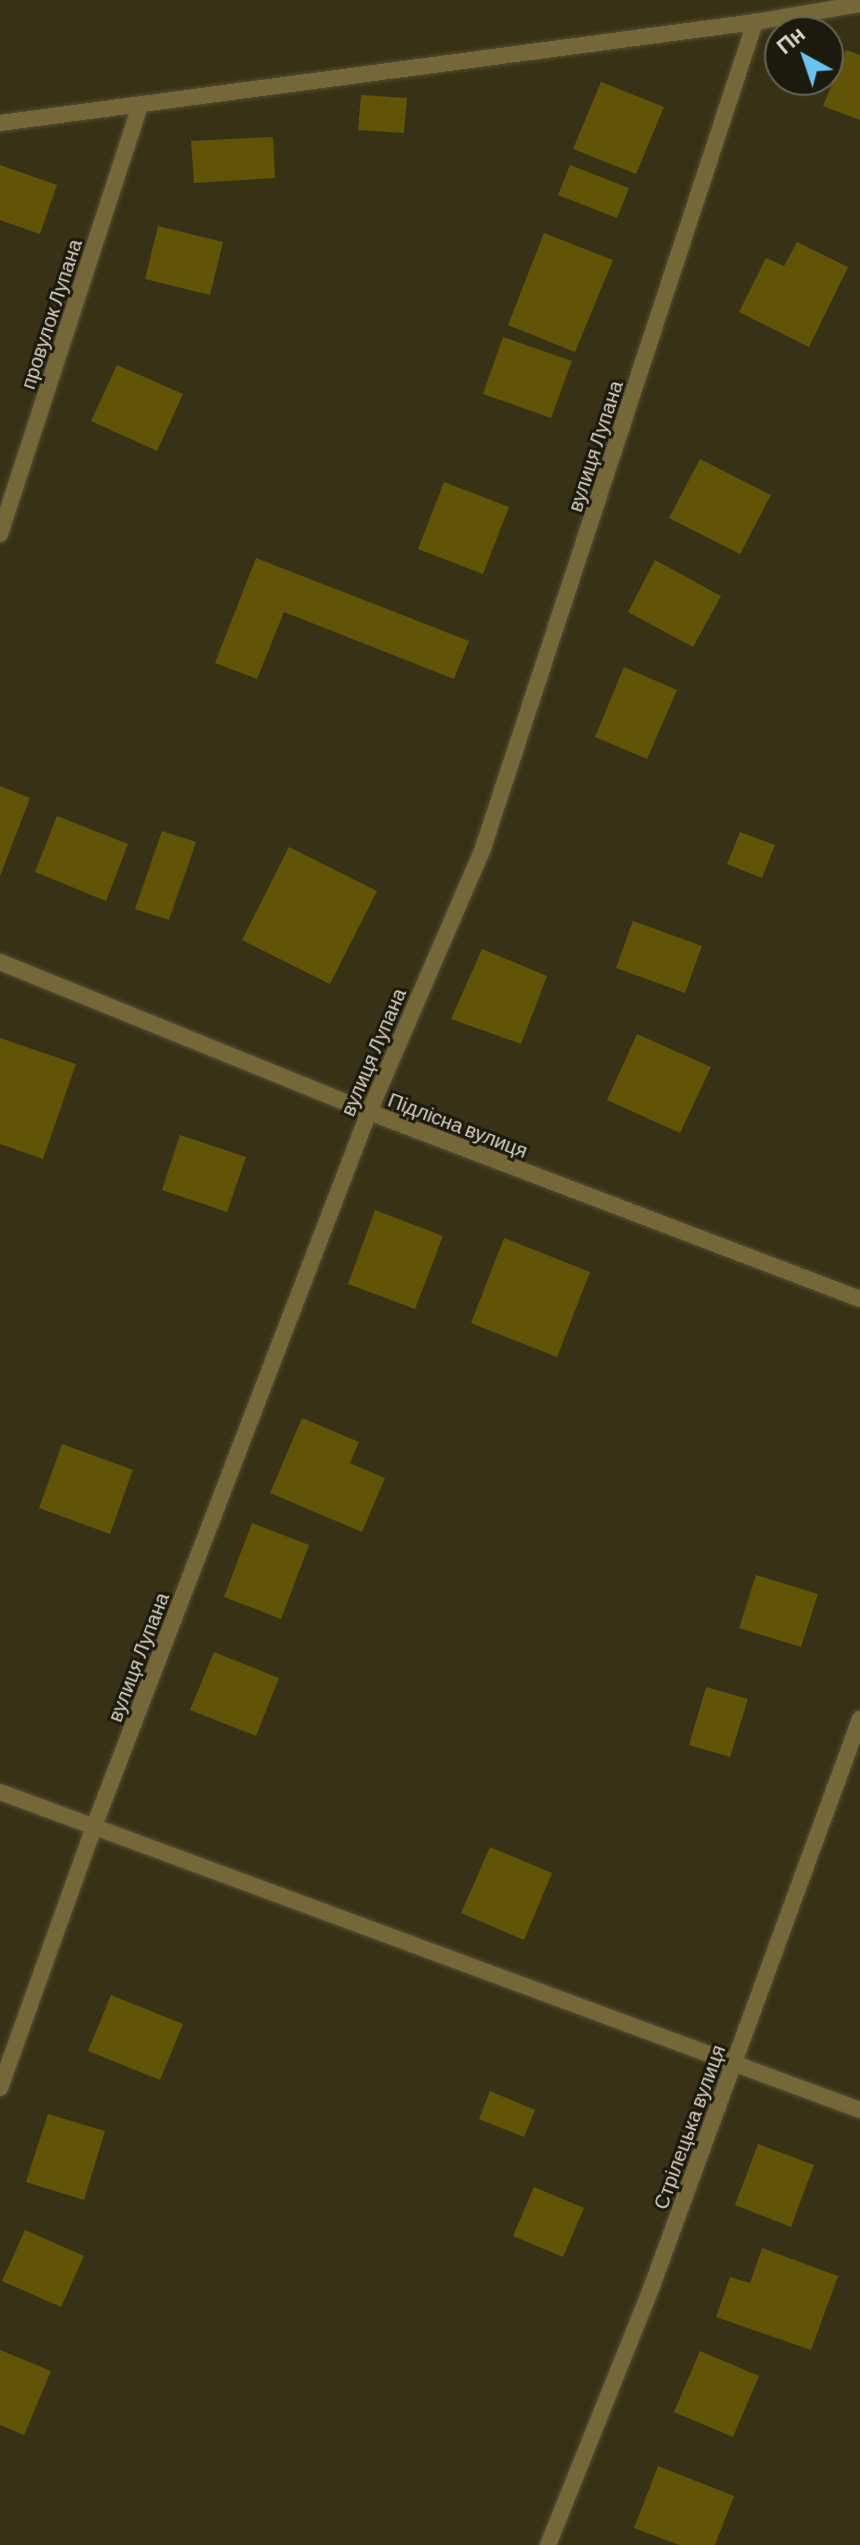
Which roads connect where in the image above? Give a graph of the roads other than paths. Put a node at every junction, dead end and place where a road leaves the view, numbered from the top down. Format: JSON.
{"nodes":[{"id":1,"x":860,"y":4,"type":"edge"},
{"id":2,"x":755,"y":22,"type":"junction"},
{"id":3,"x":140,"y":106,"type":"junction"},
{"id":4,"x":0,"y":123,"type":"edge"},
{"id":5,"x":0,"y":534,"type":"edge"},
{"id":6,"x":0,"y":962,"type":"edge"},
{"id":7,"x":369,"y":1112,"type":"junction"},
{"id":8,"x":860,"y":1299,"type":"edge"},
{"id":9,"x":860,"y":1719,"type":"edge"},
{"id":10,"x":0,"y":1792,"type":"edge"},
{"id":11,"x":93,"y":1829,"type":"junction"},
{"id":12,"x":735,"y":2060,"type":"junction"},
{"id":13,"x":0,"y":2088,"type":"edge"},
{"id":14,"x":860,"y":2110,"type":"edge"},
{"id":15,"x":548,"y":2545,"type":"edge"}],
"edges":[{"from":1,"to":2,"type":"street"},
{"from":2,"to":3,"type":"street"},
{"from":2,"to":7,"type":"street","name":"вулиця Лупана"},
{"from":3,"to":4,"type":"street"},
{"from":3,"to":5,"type":"street","name":"провулок Лупана"},
{"from":6,"to":7,"type":"street","name":"Підлісна вулиця"},
{"from":7,"to":8,"type":"street","name":"Підлісна вулиця"},
{"from":7,"to":11,"type":"street","name":"вулиця Лупана"},
{"from":9,"to":12,"type":"street","name":"Стрілецька вулиця"},
{"from":10,"to":11,"type":"street"},
{"from":11,"to":12,"type":"street"},
{"from":11,"to":13,"type":"street","name":"вулиця Лупана"},
{"from":12,"to":14,"type":"street"},
{"from":12,"to":15,"type":"street","name":"Стрілецька вулиця"}]}
